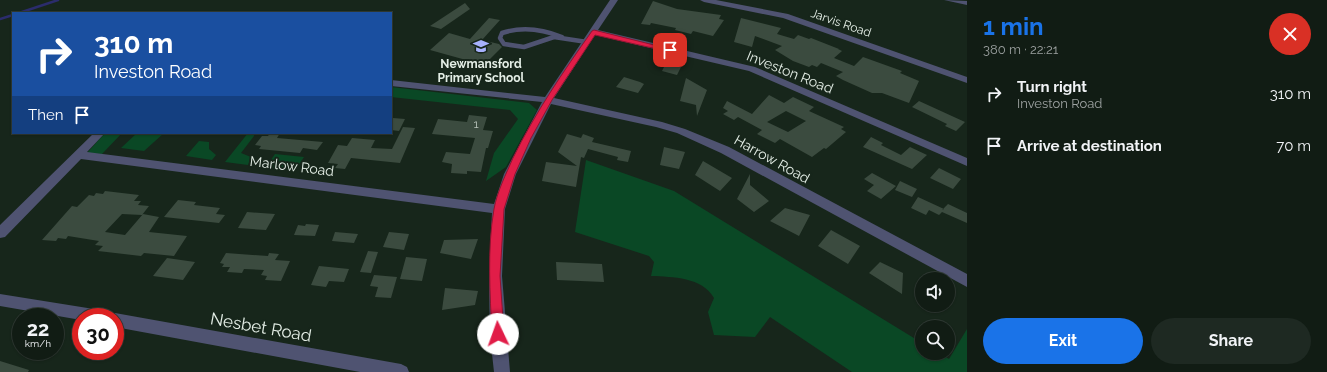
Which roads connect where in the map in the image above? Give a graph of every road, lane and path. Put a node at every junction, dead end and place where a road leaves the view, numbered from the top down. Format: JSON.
{"nodes":[{"id":1,"x":614,"y":0,"type":"edge"},
{"id":2,"x":704,"y":0,"type":"edge"},
{"id":3,"x":951,"y":0,"type":"edge"},
{"id":4,"x":967,"y":3,"type":"edge"},
{"id":5,"x":562,"y":37,"type":"junction"},
{"id":6,"x":590,"y":37,"type":"junction"},
{"id":7,"x":967,"y":80,"type":"edge"},
{"id":8,"x":392,"y":83,"type":"edge"},
{"id":9,"x":548,"y":100,"type":"junction"},
{"id":10,"x":99,"y":134,"type":"edge"},
{"id":11,"x":80,"y":155,"type":"junction"},
{"id":12,"x":967,"y":162,"type":"edge"},
{"id":13,"x":499,"y":209,"type":"junction"},
{"id":14,"x":0,"y":234,"type":"edge"},
{"id":15,"x":967,"y":282,"type":"edge"},
{"id":16,"x":0,"y":300,"type":"edge"},
{"id":17,"x":72,"y":312,"type":"edge"},
{"id":18,"x":124,"y":322,"type":"edge"},
{"id":19,"x":401,"y":372,"type":"edge"},
{"id":20,"x":502,"y":372,"type":"edge"}],
"edges":[{"from":1,"to":6,"type":"street"},
{"from":2,"to":7,"type":"street","name":"Jarvis Road"},
{"from":3,"to":4,"type":"street"},
{"from":5,"to":5,"type":"lane"},
{"from":5,"to":6,"type":"lane"},
{"from":6,"to":9,"type":"street"},
{"from":6,"to":12,"type":"street","name":"Investon Road"},
{"from":8,"to":9,"type":"street","name":"Harrow Road"},
{"from":9,"to":13,"type":"street"},
{"from":9,"to":15,"type":"street","name":"Harrow Road"},
{"from":10,"to":11,"type":"street"},
{"from":11,"to":13,"type":"street","name":"Marlow Road"},
{"from":11,"to":14,"type":"street"},
{"from":13,"to":20,"type":"street"},
{"from":16,"to":17,"type":"street"},
{"from":18,"to":19,"type":"street","name":"Nesbet Road"}]}
